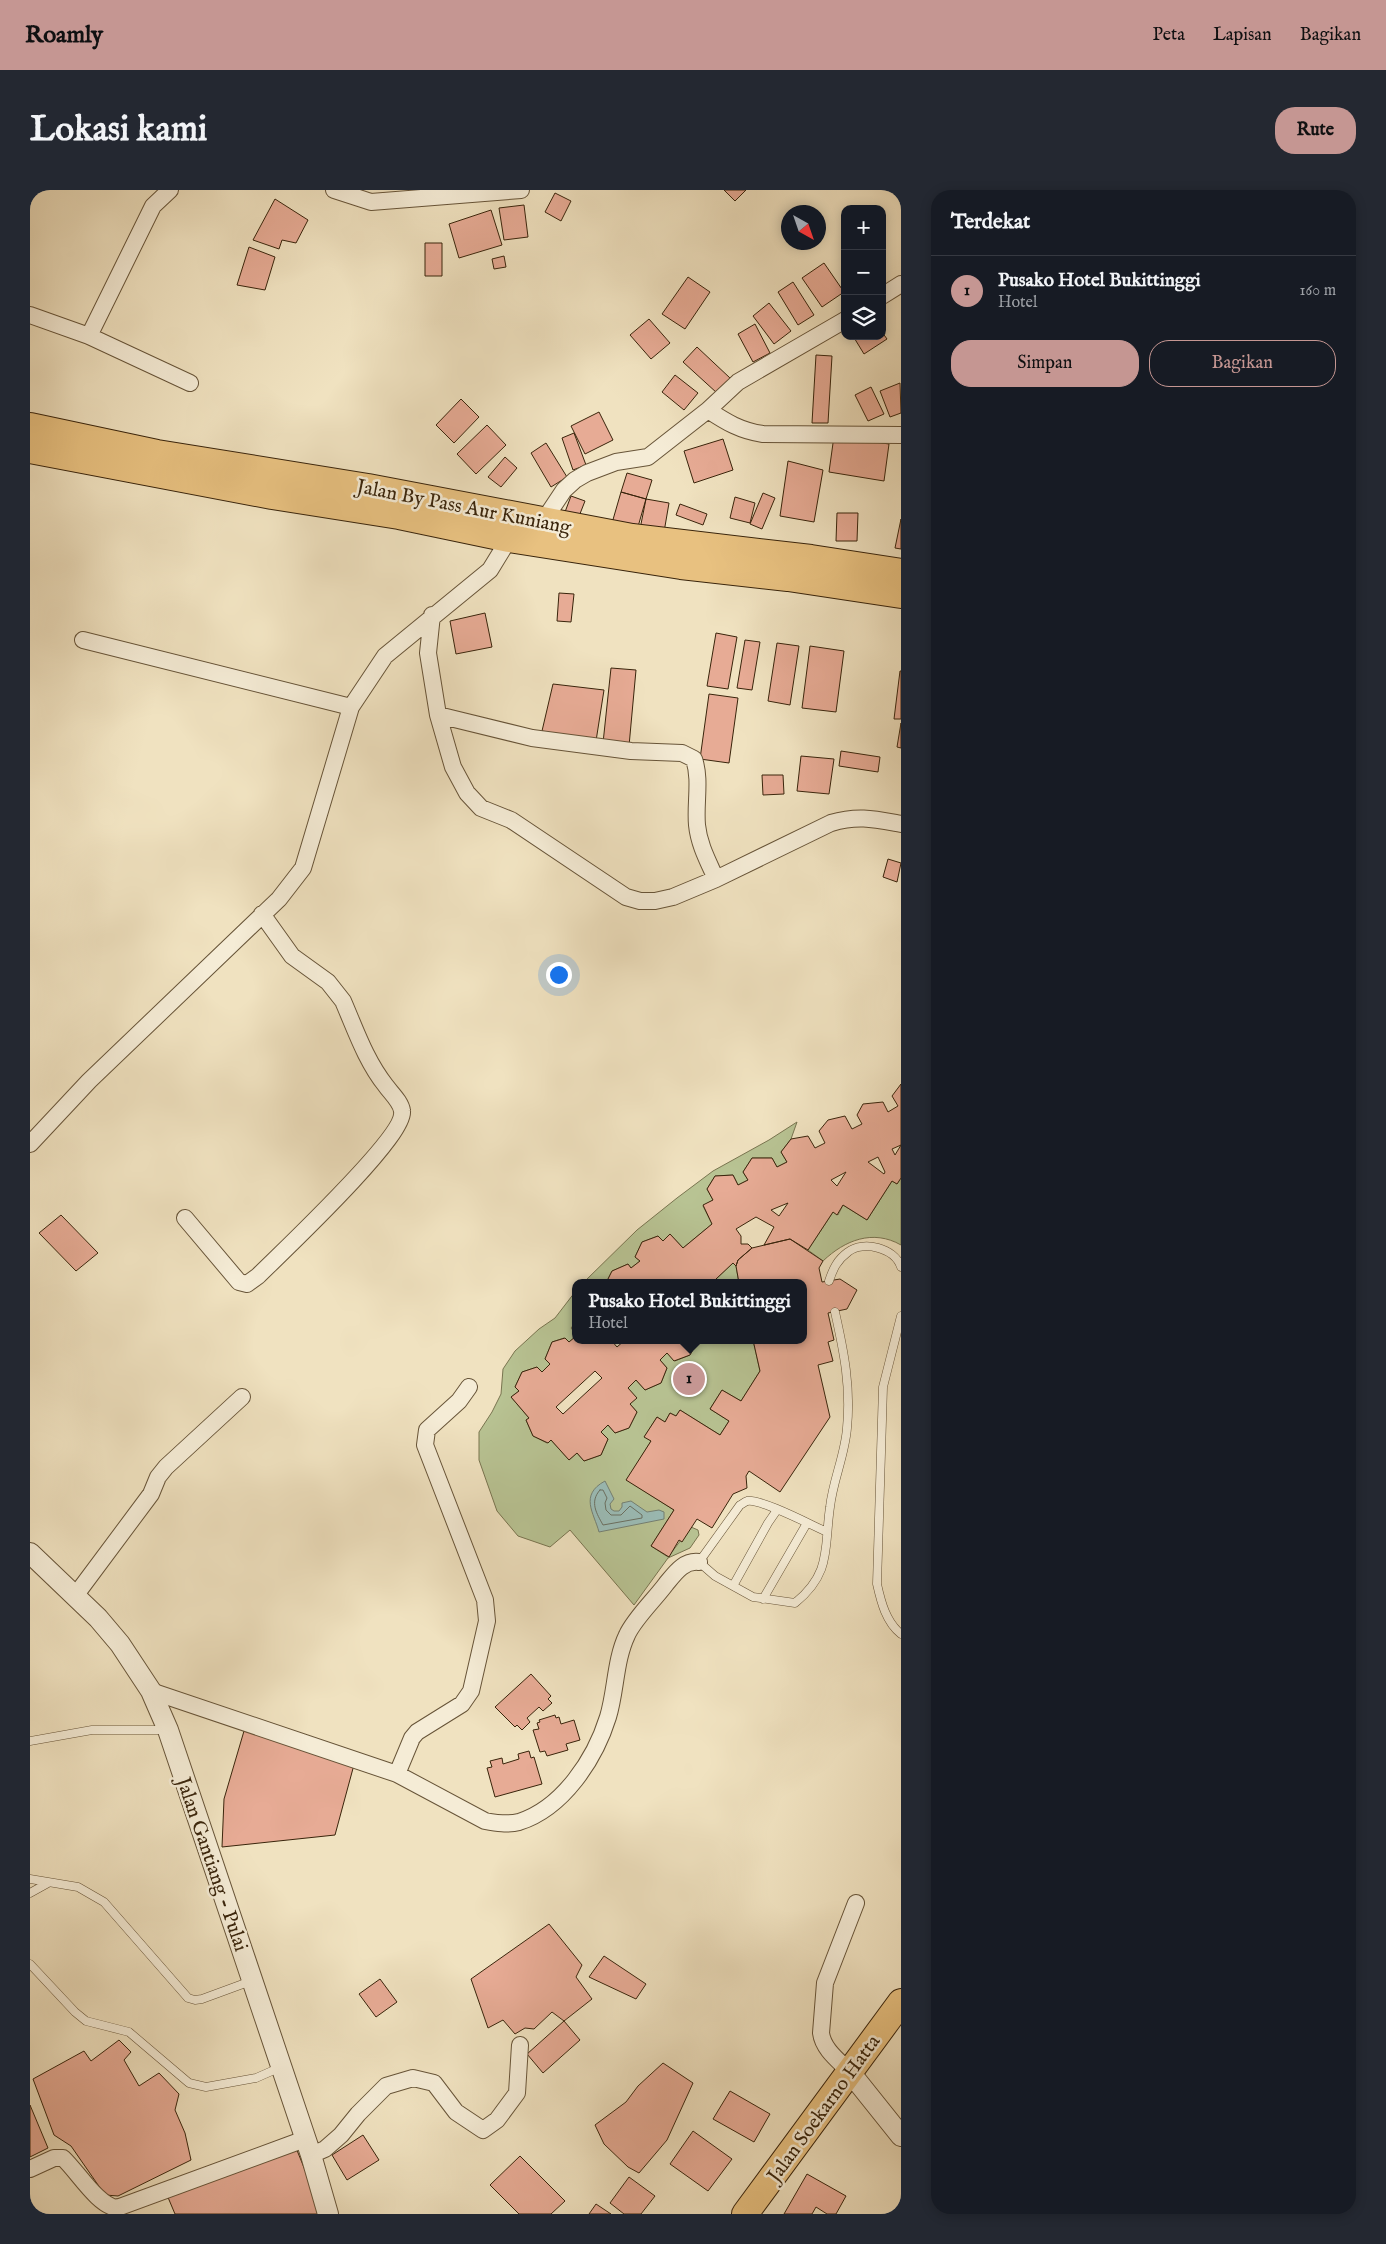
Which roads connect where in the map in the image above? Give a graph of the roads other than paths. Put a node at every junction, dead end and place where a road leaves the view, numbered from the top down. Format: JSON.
{"nodes":[{"id":1,"x":170,"y":190,"type":"edge"},
{"id":2,"x":334,"y":190,"type":"edge"},
{"id":3,"x":521,"y":190,"type":"edge"},
{"id":4,"x":901,"y":284,"type":"edge"},
{"id":5,"x":884,"y":295,"type":"edge"},
{"id":6,"x":30,"y":315,"type":"edge"},
{"id":7,"x":841,"y":322,"type":"edge"},
{"id":8,"x":89,"y":336,"type":"junction"},
{"id":9,"x":190,"y":383,"type":"dead end"},
{"id":10,"x":708,"y":410,"type":"junction"},
{"id":11,"x":30,"y":426,"type":"edge"},
{"id":12,"x":901,"y":435,"type":"edge"},
{"id":13,"x":30,"y":450,"type":"edge"},
{"id":14,"x":224,"y":474,"type":"junction"},
{"id":15,"x":275,"y":484,"type":"junction"},
{"id":16,"x":544,"y":520,"type":"junction"},
{"id":17,"x":508,"y":539,"type":"junction"},
{"id":18,"x":790,"y":567,"type":"junction"},
{"id":19,"x":901,"y":572,"type":"edge"},
{"id":20,"x":901,"y":595,"type":"edge"},
{"id":21,"x":432,"y":616,"type":"junction"},
{"id":22,"x":83,"y":640,"type":"dead end"},
{"id":23,"x":351,"y":707,"type":"junction"},
{"id":24,"x":438,"y":715,"type":"junction"},
{"id":25,"x":901,"y":824,"type":"edge"},
{"id":26,"x":716,"y":879,"type":"junction"},
{"id":27,"x":262,"y":914,"type":"junction"},
{"id":28,"x":30,"y":1144,"type":"edge"},
{"id":29,"x":185,"y":1218,"type":"dead end"},
{"id":30,"x":901,"y":1267,"type":"edge"},
{"id":31,"x":829,"y":1281,"type":"dead end"},
{"id":32,"x":835,"y":1312,"type":"dead end"},
{"id":33,"x":901,"y":1316,"type":"edge"},
{"id":34,"x":469,"y":1386,"type":"dead end"},
{"id":35,"x":242,"y":1397,"type":"dead end"},
{"id":36,"x":778,"y":1510,"type":"junction"},
{"id":37,"x":807,"y":1523,"type":"junction"},
{"id":38,"x":827,"y":1532,"type":"junction"},
{"id":39,"x":30,"y":1553,"type":"edge"},
{"id":40,"x":699,"y":1562,"type":"junction"},
{"id":41,"x":733,"y":1586,"type":"junction"},
{"id":42,"x":75,"y":1596,"type":"junction"},
{"id":43,"x":763,"y":1598,"type":"junction"},
{"id":44,"x":901,"y":1634,"type":"edge"},
{"id":45,"x":151,"y":1691,"type":"junction"},
{"id":46,"x":168,"y":1730,"type":"junction"},
{"id":47,"x":30,"y":1741,"type":"edge"},
{"id":48,"x":397,"y":1774,"type":"junction"},
{"id":49,"x":30,"y":1879,"type":"edge"},
{"id":50,"x":48,"y":1883,"type":"junction"},
{"id":51,"x":30,"y":1893,"type":"edge"},
{"id":52,"x":856,"y":1903,"type":"dead end"},
{"id":53,"x":30,"y":1964,"type":"edge"},
{"id":54,"x":253,"y":1980,"type":"junction"},
{"id":55,"x":901,"y":2002,"type":"edge"},
{"id":56,"x":520,"y":2045,"type":"dead end"},
{"id":57,"x":281,"y":2068,"type":"junction"},
{"id":58,"x":849,"y":2071,"type":"junction"},
{"id":59,"x":901,"y":2136,"type":"edge"},
{"id":60,"x":308,"y":2147,"type":"junction"},
{"id":61,"x":30,"y":2169,"type":"edge"},
{"id":62,"x":328,"y":2214,"type":"edge"},
{"id":63,"x":746,"y":2214,"type":"edge"}],
"edges":[{"from":1,"to":8,"type":"street"},
{"from":2,"to":3,"type":"street"},
{"from":4,"to":5,"type":"street"},
{"from":6,"to":8,"type":"street"},
{"from":7,"to":10,"type":"street"},
{"from":8,"to":9,"type":"street"},
{"from":10,"to":12,"type":"street"},
{"from":10,"to":16,"type":"street"},
{"from":11,"to":14,"type":"highway","name":"Jalan By Pass Aur Kuniang"},
{"from":13,"to":14,"type":"highway","name":"Jalan By Pass Aur Kuniang"},
{"from":14,"to":15,"type":"highway","name":"Jalan By Pass Aur Kuniang"},
{"from":15,"to":16,"type":"highway","name":"Jalan By Pass Aur Kuniang"},
{"from":15,"to":17,"type":"highway","name":"Jalan By Pass Aur Kuniang"},
{"from":16,"to":18,"type":"highway","name":"Jalan By Pass Aur Kuniang"},
{"from":17,"to":18,"type":"highway","name":"Jalan By Pass Aur Kuniang"},
{"from":17,"to":21,"type":"street"},
{"from":18,"to":19,"type":"highway","name":"Jalan By Pass Aur Kuniang"},
{"from":18,"to":20,"type":"highway","name":"Jalan By Pass Aur Kuniang"},
{"from":21,"to":23,"type":"street"},
{"from":21,"to":24,"type":"street"},
{"from":22,"to":23,"type":"street"},
{"from":23,"to":27,"type":"street"},
{"from":24,"to":26,"type":"street"},
{"from":24,"to":26,"type":"street"},
{"from":25,"to":26,"type":"street"},
{"from":27,"to":28,"type":"street"},
{"from":27,"to":29,"type":"street"},
{"from":30,"to":31,"type":"lane"},
{"from":32,"to":38,"type":"lane"},
{"from":33,"to":44,"type":"lane"},
{"from":34,"to":48,"type":"street"},
{"from":35,"to":42,"type":"street"},
{"from":36,"to":37,"type":"lane"},
{"from":36,"to":40,"type":"lane"},
{"from":36,"to":41,"type":"lane"},
{"from":37,"to":38,"type":"lane"},
{"from":37,"to":43,"type":"lane"},
{"from":38,"to":43,"type":"lane"},
{"from":39,"to":42,"type":"street","name":"Jalan Gantiang - Pulai"},
{"from":40,"to":41,"type":"lane"},
{"from":40,"to":48,"type":"street"},
{"from":41,"to":43,"type":"lane"},
{"from":42,"to":45,"type":"street","name":"Jalan Gantiang - Pulai"},
{"from":45,"to":46,"type":"street","name":"Jalan Gantiang - Pulai"},
{"from":45,"to":48,"type":"street"},
{"from":46,"to":47,"type":"lane"},
{"from":46,"to":54,"type":"street","name":"Jalan Gantiang - Pulai"},
{"from":49,"to":50,"type":"lane"},
{"from":50,"to":51,"type":"lane"},
{"from":50,"to":54,"type":"lane"},
{"from":52,"to":58,"type":"street"},
{"from":53,"to":57,"type":"lane"},
{"from":54,"to":57,"type":"street","name":"Jalan Gantiang - Pulai"},
{"from":55,"to":58,"type":"highway","name":"Jalan Soekarno Hatta"},
{"from":56,"to":60,"type":"street"},
{"from":57,"to":60,"type":"street","name":"Jalan Gantiang - Pulai"},
{"from":58,"to":59,"type":"street"},
{"from":58,"to":63,"type":"highway","name":"Jalan Soekarno Hatta"},
{"from":60,"to":61,"type":"street"},
{"from":60,"to":62,"type":"street","name":"Jalan Gantiang - Pulai"}]}
